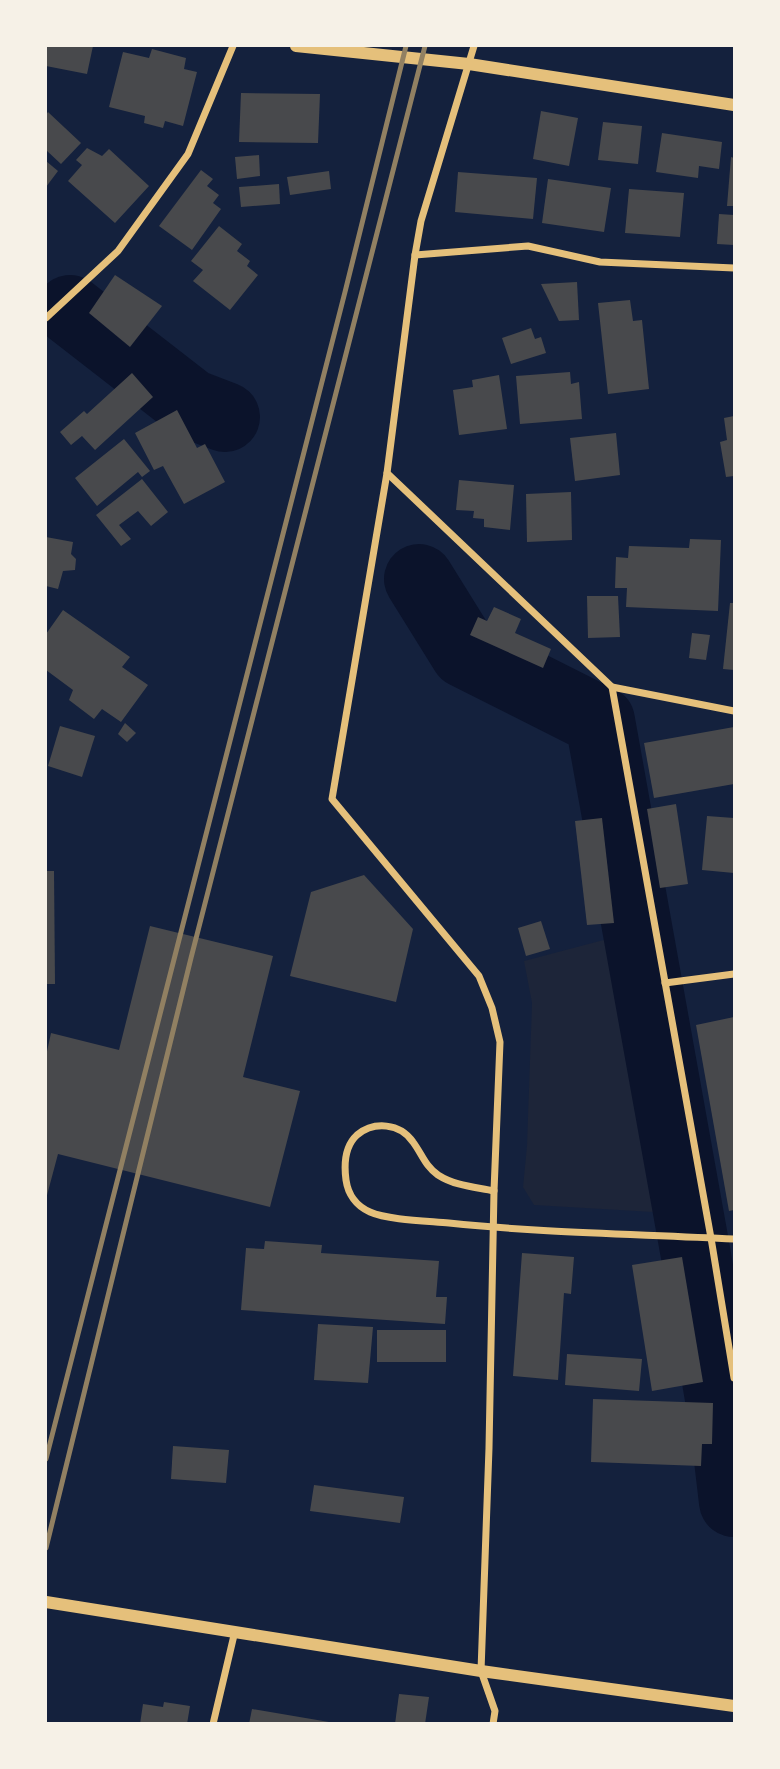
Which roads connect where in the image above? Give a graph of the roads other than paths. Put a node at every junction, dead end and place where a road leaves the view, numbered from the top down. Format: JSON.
{"nodes":[{"id":1,"x":233,"y":46,"type":"edge"},
{"id":2,"x":296,"y":46,"type":"edge"},
{"id":3,"x":474,"y":46,"type":"edge"},
{"id":4,"x":468,"y":64,"type":"junction"},
{"id":5,"x":734,"y":105,"type":"edge"},
{"id":6,"x":415,"y":254,"type":"junction"},
{"id":7,"x":734,"y":268,"type":"edge"},
{"id":8,"x":46,"y":318,"type":"edge"},
{"id":9,"x":387,"y":473,"type":"junction"},
{"id":10,"x":612,"y":687,"type":"junction"},
{"id":11,"x":734,"y":711,"type":"edge"},
{"id":12,"x":734,"y":974,"type":"edge"},
{"id":13,"x":665,"y":984,"type":"junction"},
{"id":14,"x":494,"y":1191,"type":"junction"},
{"id":15,"x":493,"y":1228,"type":"junction"},
{"id":16,"x":711,"y":1238,"type":"junction"},
{"id":17,"x":734,"y":1239,"type":"edge"},
{"id":18,"x":734,"y":1378,"type":"edge"},
{"id":19,"x":46,"y":1602,"type":"edge"},
{"id":20,"x":235,"y":1631,"type":"junction"},
{"id":21,"x":481,"y":1671,"type":"junction"},
{"id":22,"x":734,"y":1706,"type":"edge"},
{"id":23,"x":213,"y":1724,"type":"edge"},
{"id":24,"x":493,"y":1724,"type":"edge"}],
"edges":[{"from":1,"to":8,"type":"street"},
{"from":2,"to":4,"type":"street"},
{"from":3,"to":4,"type":"street"},
{"from":4,"to":5,"type":"street"},
{"from":4,"to":6,"type":"street"},
{"from":6,"to":7,"type":"street"},
{"from":6,"to":9,"type":"street"},
{"from":9,"to":10,"type":"street"},
{"from":9,"to":14,"type":"street"},
{"from":10,"to":11,"type":"street"},
{"from":10,"to":13,"type":"street"},
{"from":12,"to":13,"type":"street"},
{"from":13,"to":16,"type":"street"},
{"from":14,"to":15,"type":"street"},
{"from":14,"to":15,"type":"street"},
{"from":15,"to":16,"type":"street"},
{"from":15,"to":21,"type":"street"},
{"from":16,"to":17,"type":"street"},
{"from":16,"to":18,"type":"street"},
{"from":19,"to":20,"type":"street"},
{"from":20,"to":21,"type":"street"},
{"from":20,"to":23,"type":"street"},
{"from":21,"to":22,"type":"street"},
{"from":21,"to":24,"type":"street"}]}
